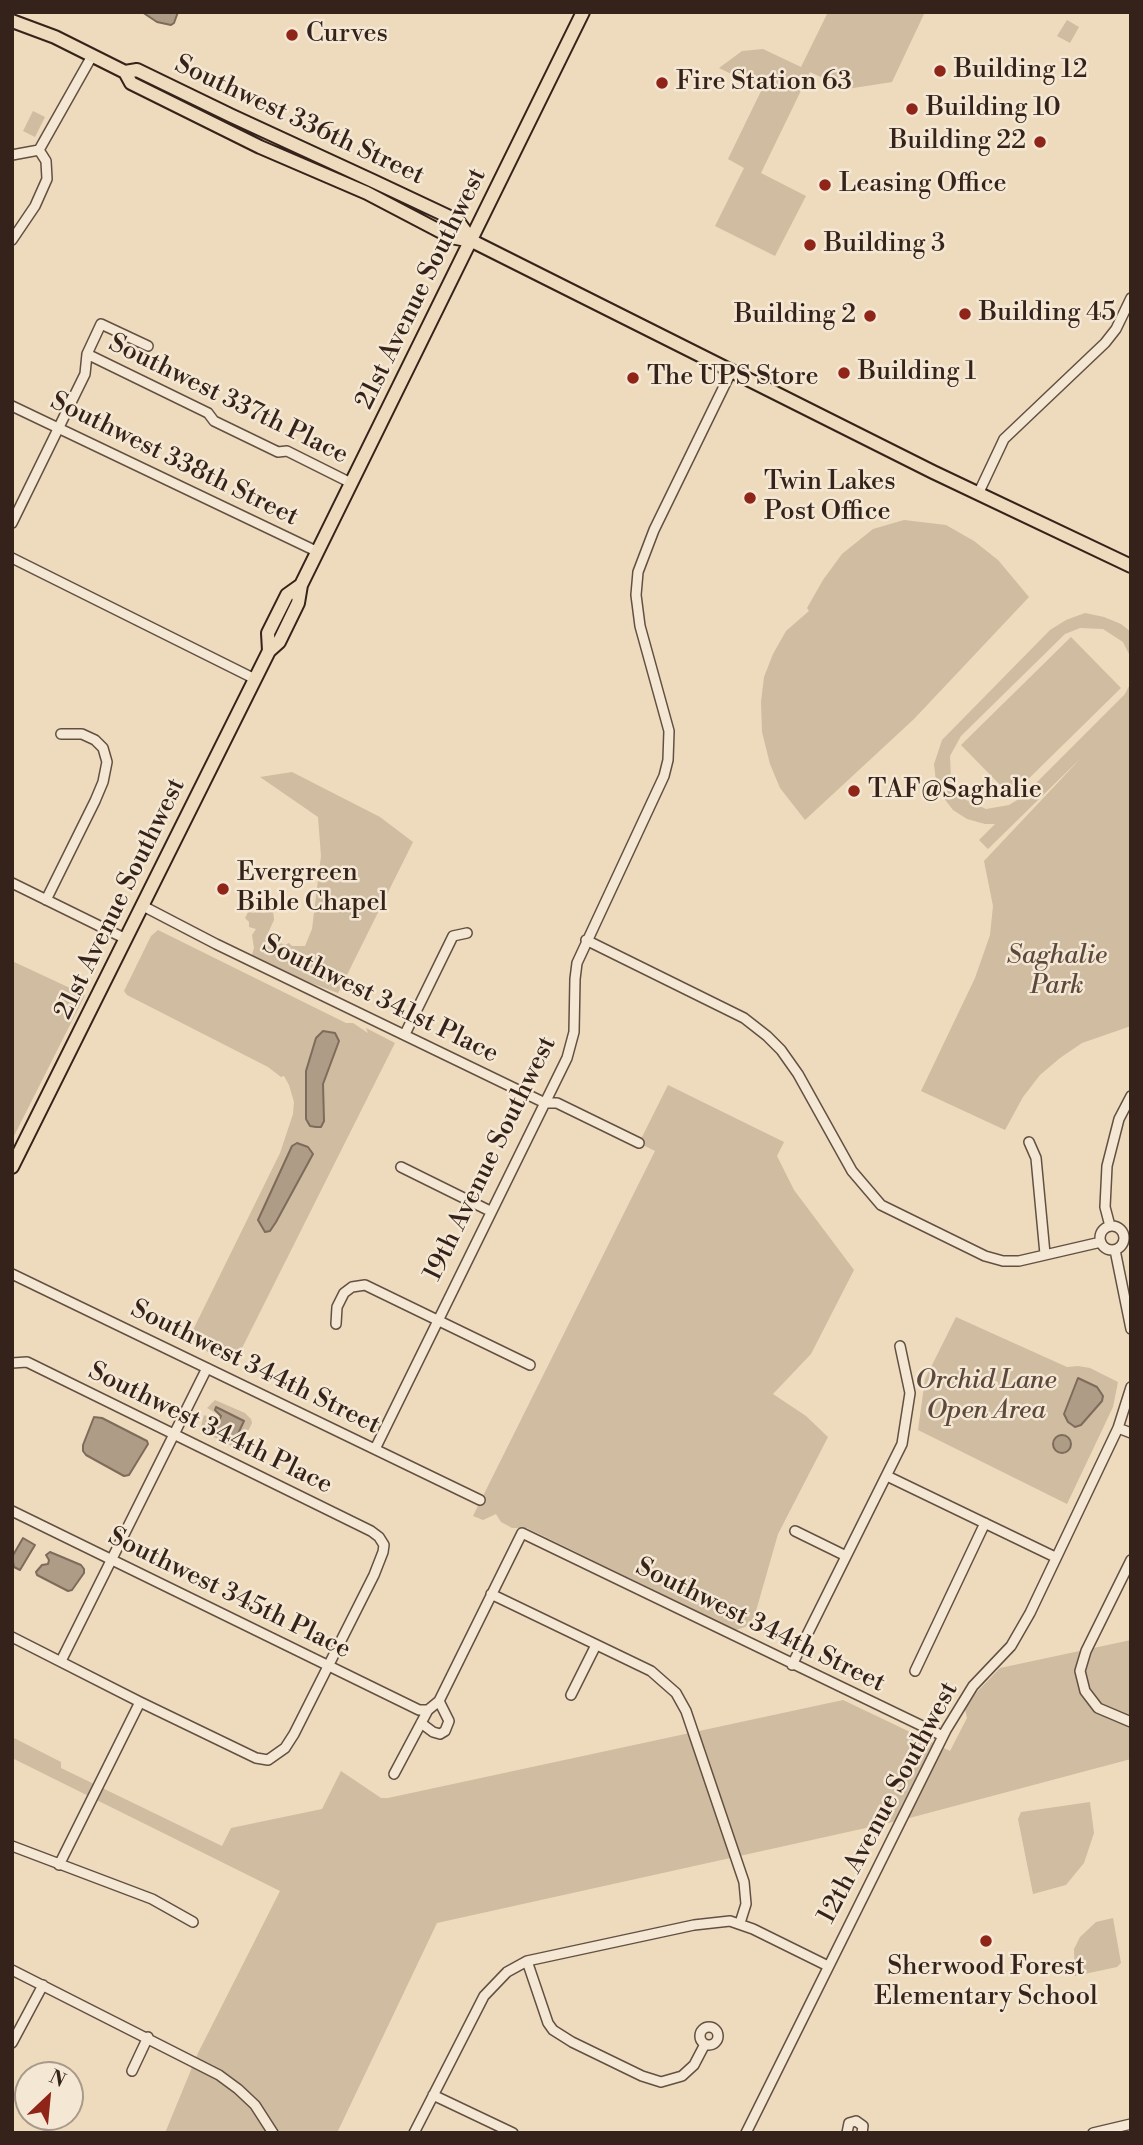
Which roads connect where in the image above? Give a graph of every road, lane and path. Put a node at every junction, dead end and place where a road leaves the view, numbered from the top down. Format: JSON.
{"nodes":[{"id":1,"x":583,"y":12,"type":"edge"},
{"id":2,"x":12,"y":21,"type":"edge"},
{"id":3,"x":92,"y":55,"type":"junction"},
{"id":4,"x":125,"y":72,"type":"junction"},
{"id":5,"x":260,"y":147,"type":"junction"},
{"id":6,"x":39,"y":150,"type":"junction"},
{"id":7,"x":303,"y":150,"type":"junction"},
{"id":8,"x":12,"y":155,"type":"edge"},
{"id":9,"x":12,"y":240,"type":"edge"},
{"id":10,"x":472,"y":241,"type":"junction"},
{"id":11,"x":1131,"y":298,"type":"edge"},
{"id":12,"x":148,"y":346,"type":"dead end"},
{"id":13,"x":87,"y":354,"type":"junction"},
{"id":14,"x":732,"y":370,"type":"junction"},
{"id":15,"x":12,"y":406,"type":"edge"},
{"id":16,"x":58,"y":429,"type":"junction"},
{"id":17,"x":351,"y":483,"type":"junction"},
{"id":18,"x":979,"y":492,"type":"junction"},
{"id":19,"x":12,"y":523,"type":"edge"},
{"id":20,"x":318,"y":552,"type":"junction"},
{"id":21,"x":12,"y":558,"type":"edge"},
{"id":22,"x":1131,"y":566,"type":"edge"},
{"id":23,"x":255,"y":679,"type":"junction"},
{"id":24,"x":61,"y":734,"type":"dead end"},
{"id":25,"x":12,"y":883,"type":"edge"},
{"id":26,"x":46,"y":900,"type":"junction"},
{"id":27,"x":143,"y":906,"type":"junction"},
{"id":28,"x":467,"y":933,"type":"dead end"},
{"id":29,"x":126,"y":939,"type":"junction"},
{"id":30,"x":586,"y":940,"type":"junction"},
{"id":31,"x":405,"y":1034,"type":"junction"},
{"id":32,"x":1131,"y":1096,"type":"edge"},
{"id":33,"x":545,"y":1103,"type":"junction"},
{"id":34,"x":1029,"y":1142,"type":"dead end"},
{"id":35,"x":639,"y":1143,"type":"dead end"},
{"id":36,"x":12,"y":1167,"type":"edge"},
{"id":37,"x":401,"y":1167,"type":"dead end"},
{"id":38,"x":490,"y":1211,"type":"junction"},
{"id":39,"x":1110,"y":1226,"type":"junction"},
{"id":40,"x":1128,"y":1236,"type":"edge"},
{"id":41,"x":1101,"y":1242,"type":"junction"},
{"id":42,"x":1115,"y":1250,"type":"junction"},
{"id":43,"x":1045,"y":1254,"type":"junction"},
{"id":44,"x":12,"y":1273,"type":"edge"},
{"id":45,"x":438,"y":1320,"type":"junction"},
{"id":46,"x":336,"y":1324,"type":"dead end"},
{"id":47,"x":1131,"y":1329,"type":"edge"},
{"id":48,"x":900,"y":1346,"type":"dead end"},
{"id":49,"x":12,"y":1363,"type":"edge"},
{"id":50,"x":530,"y":1366,"type":"dead end"},
{"id":51,"x":207,"y":1368,"type":"junction"},
{"id":52,"x":1131,"y":1387,"type":"edge"},
{"id":53,"x":1118,"y":1428,"type":"junction"},
{"id":54,"x":1131,"y":1433,"type":"edge"},
{"id":55,"x":173,"y":1436,"type":"junction"},
{"id":56,"x":375,"y":1449,"type":"junction"},
{"id":57,"x":887,"y":1476,"type":"junction"},
{"id":58,"x":480,"y":1500,"type":"dead end"},
{"id":59,"x":12,"y":1511,"type":"edge"},
{"id":60,"x":985,"y":1523,"type":"junction"},
{"id":61,"x":794,"y":1531,"type":"dead end"},
{"id":62,"x":846,"y":1556,"type":"junction"},
{"id":63,"x":1055,"y":1557,"type":"junction"},
{"id":64,"x":111,"y":1560,"type":"junction"},
{"id":65,"x":1131,"y":1560,"type":"edge"},
{"id":66,"x":491,"y":1594,"type":"junction"},
{"id":67,"x":12,"y":1637,"type":"edge"},
{"id":68,"x":596,"y":1645,"type":"junction"},
{"id":69,"x":61,"y":1661,"type":"junction"},
{"id":70,"x":792,"y":1665,"type":"junction"},
{"id":71,"x":329,"y":1667,"type":"junction"},
{"id":72,"x":915,"y":1671,"type":"dead end"},
{"id":73,"x":571,"y":1695,"type":"dead end"},
{"id":74,"x":439,"y":1701,"type":"junction"},
{"id":75,"x":140,"y":1702,"type":"junction"},
{"id":76,"x":428,"y":1710,"type":"junction"},
{"id":77,"x":1131,"y":1722,"type":"edge"},
{"id":78,"x":421,"y":1723,"type":"junction"},
{"id":79,"x":943,"y":1736,"type":"junction"},
{"id":80,"x":394,"y":1774,"type":"dead end"},
{"id":81,"x":12,"y":1846,"type":"edge"},
{"id":82,"x":59,"y":1865,"type":"junction"},
{"id":83,"x":193,"y":1922,"type":"dead end"},
{"id":84,"x":740,"y":1923,"type":"junction"},
{"id":85,"x":527,"y":1961,"type":"junction"},
{"id":86,"x":828,"y":1966,"type":"junction"},
{"id":87,"x":12,"y":1970,"type":"edge"},
{"id":88,"x":43,"y":1985,"type":"junction"},
{"id":89,"x":148,"y":2037,"type":"junction"},
{"id":90,"x":12,"y":2043,"type":"edge"},
{"id":91,"x":705,"y":2044,"type":"dead end"},
{"id":92,"x":132,"y":2071,"type":"dead end"},
{"id":93,"x":433,"y":2095,"type":"junction"},
{"id":94,"x":1131,"y":2124,"type":"edge"},
{"id":95,"x":273,"y":2133,"type":"edge"},
{"id":96,"x":414,"y":2133,"type":"edge"},
{"id":97,"x":513,"y":2133,"type":"edge"},
{"id":98,"x":746,"y":2133,"type":"edge"},
{"id":99,"x":847,"y":2133,"type":"edge"},
{"id":100,"x":862,"y":2133,"type":"edge"},
{"id":101,"x":1093,"y":2133,"type":"edge"}],
"edges":[{"from":1,"to":10,"type":"main road","name":"21st Avenue Southwest"},
{"from":2,"to":3,"type":"main road","name":"Southwest 336th Street"},
{"from":3,"to":4,"type":"main road","name":"Southwest 336th Street"},
{"from":3,"to":6,"type":"street"},
{"from":4,"to":5,"type":"main road","name":"Southwest 336th Street"},
{"from":4,"to":7,"type":"main road","name":"Southwest 336th Street"},
{"from":5,"to":7,"type":"main road"},
{"from":5,"to":10,"type":"main road","name":"Southwest 336th Street"},
{"from":6,"to":8,"type":"street"},
{"from":6,"to":9,"type":"street"},
{"from":7,"to":10,"type":"main road","name":"Southwest 336th Street"},
{"from":10,"to":14,"type":"main road"},
{"from":10,"to":17,"type":"main road","name":"21st Avenue Southwest"},
{"from":11,"to":18,"type":"street"},
{"from":12,"to":13,"type":"street"},
{"from":13,"to":16,"type":"street"},
{"from":13,"to":17,"type":"street","name":"Southwest 337th Place"},
{"from":14,"to":18,"type":"main road"},
{"from":14,"to":30,"type":"street","name":"19th Avenue Southwest"},
{"from":15,"to":16,"type":"street","name":"Southwest 338th Street"},
{"from":16,"to":19,"type":"street"},
{"from":16,"to":20,"type":"street","name":"Southwest 338th Street"},
{"from":17,"to":20,"type":"main road","name":"21st Avenue Southwest"},
{"from":18,"to":22,"type":"main road"},
{"from":20,"to":23,"type":"main road","name":"21st Avenue Southwest"},
{"from":21,"to":23,"type":"street"},
{"from":23,"to":27,"type":"main road","name":"21st Avenue Southwest"},
{"from":24,"to":26,"type":"street"},
{"from":25,"to":26,"type":"street"},
{"from":26,"to":29,"type":"street"},
{"from":27,"to":29,"type":"main road","name":"21st Avenue Southwest"},
{"from":27,"to":31,"type":"street","name":"Southwest 341st Place"},
{"from":28,"to":31,"type":"street"},
{"from":29,"to":36,"type":"main road","name":"21st Avenue Southwest"},
{"from":30,"to":33,"type":"street","name":"19th Avenue Southwest"},
{"from":30,"to":43,"type":"street"},
{"from":31,"to":33,"type":"street","name":"Southwest 341st Place"},
{"from":32,"to":39,"type":"street"},
{"from":33,"to":35,"type":"street","name":"Southwest 341st Place"},
{"from":33,"to":38,"type":"street","name":"19th Avenue Southwest"},
{"from":34,"to":43,"type":"street"},
{"from":37,"to":38,"type":"street"},
{"from":38,"to":45,"type":"street","name":"19th Avenue Southwest"},
{"from":39,"to":40,"type":"street"},
{"from":39,"to":41,"type":"street"},
{"from":40,"to":42,"type":"street"},
{"from":41,"to":42,"type":"street"},
{"from":41,"to":43,"type":"street"},
{"from":42,"to":47,"type":"street"},
{"from":44,"to":51,"type":"street","name":"Southwest 344th Street"},
{"from":45,"to":46,"type":"street"},
{"from":45,"to":50,"type":"street"},
{"from":45,"to":56,"type":"street","name":"19th Avenue Southwest"},
{"from":48,"to":57,"type":"street"},
{"from":49,"to":55,"type":"street","name":"Southwest 344th Place"},
{"from":51,"to":55,"type":"street"},
{"from":51,"to":56,"type":"street","name":"Southwest 344th Street"},
{"from":52,"to":53,"type":"street","name":"12th Avenue Southwest"},
{"from":53,"to":54,"type":"street"},
{"from":53,"to":63,"type":"street","name":"12th Avenue Southwest"},
{"from":55,"to":64,"type":"street"},
{"from":55,"to":71,"type":"street","name":"Southwest 344th Place"},
{"from":56,"to":58,"type":"street","name":"Southwest 344th Street"},
{"from":57,"to":60,"type":"street"},
{"from":57,"to":62,"type":"street"},
{"from":59,"to":64,"type":"street","name":"Southwest 345th Place"},
{"from":60,"to":63,"type":"street"},
{"from":60,"to":72,"type":"street"},
{"from":61,"to":62,"type":"street"},
{"from":62,"to":70,"type":"street"},
{"from":63,"to":79,"type":"street","name":"12th Avenue Southwest"},
{"from":64,"to":69,"type":"street"},
{"from":64,"to":71,"type":"street","name":"Southwest 345th Place"},
{"from":65,"to":77,"type":"street"},
{"from":66,"to":68,"type":"street"},
{"from":66,"to":70,"type":"street","name":"Southwest 344th Street"},
{"from":66,"to":74,"type":"street"},
{"from":67,"to":69,"type":"street"},
{"from":68,"to":73,"type":"street"},
{"from":68,"to":84,"type":"street"},
{"from":69,"to":75,"type":"street"},
{"from":70,"to":79,"type":"street","name":"Southwest 344th Street"},
{"from":71,"to":75,"type":"street"},
{"from":71,"to":76,"type":"street","name":"Southwest 345th Place"},
{"from":74,"to":76,"type":"street"},
{"from":74,"to":78,"type":"street"},
{"from":75,"to":82,"type":"street"},
{"from":76,"to":78,"type":"street"},
{"from":78,"to":80,"type":"street"},
{"from":79,"to":86,"type":"street","name":"12th Avenue Southwest"},
{"from":81,"to":82,"type":"street"},
{"from":82,"to":83,"type":"street"},
{"from":84,"to":85,"type":"street"},
{"from":84,"to":86,"type":"street"},
{"from":85,"to":91,"type":"street"},
{"from":85,"to":93,"type":"street"},
{"from":86,"to":98,"type":"street","name":"12th Avenue Southwest"},
{"from":87,"to":88,"type":"street"},
{"from":88,"to":89,"type":"street"},
{"from":88,"to":90,"type":"street"},
{"from":89,"to":92,"type":"street"},
{"from":89,"to":95,"type":"street"},
{"from":93,"to":96,"type":"street"},
{"from":93,"to":97,"type":"street"},
{"from":94,"to":101,"type":"street"},
{"from":99,"to":100,"type":"street"}]}
